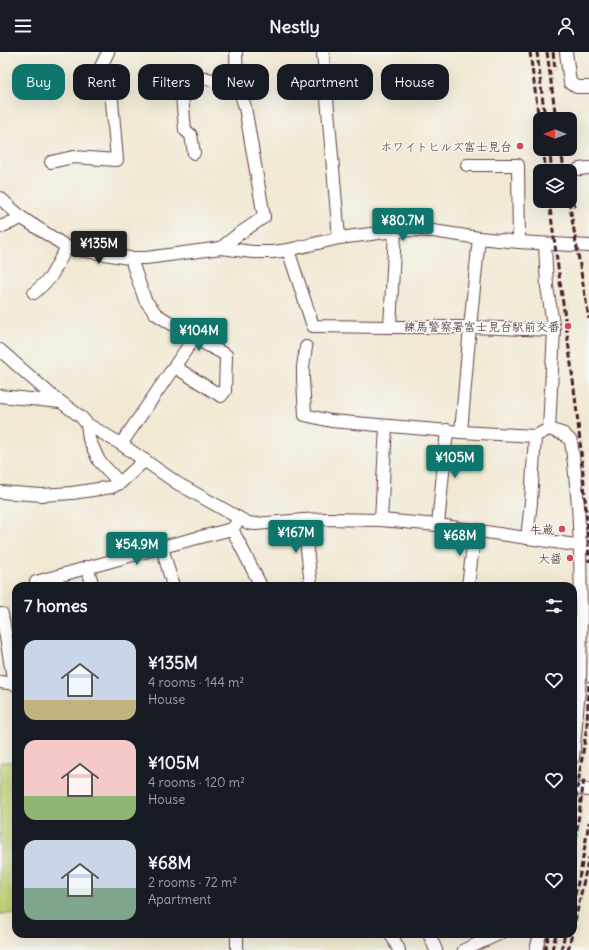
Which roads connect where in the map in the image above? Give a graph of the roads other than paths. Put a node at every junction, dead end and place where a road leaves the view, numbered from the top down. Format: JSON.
{"nodes":[{"id":1,"x":108,"y":52,"type":"edge"},
{"id":2,"x":236,"y":52,"type":"edge"},
{"id":3,"x":323,"y":52,"type":"edge"},
{"id":4,"x":566,"y":52,"type":"edge"},
{"id":5,"x":236,"y":64,"type":"edge"},
{"id":6,"x":212,"y":80,"type":"edge"},
{"id":7,"x":589,"y":87,"type":"edge"},
{"id":8,"x":243,"y":100,"type":"edge"},
{"id":9,"x":194,"y":153,"type":"dead end"},
{"id":10,"x":51,"y":162,"type":"dead end"},
{"id":11,"x":467,"y":165,"type":"dead end"},
{"id":12,"x":0,"y":198,"type":"edge"},
{"id":13,"x":22,"y":218,"type":"junction"},
{"id":14,"x":0,"y":227,"type":"edge"},
{"id":15,"x":395,"y":231,"type":"junction"},
{"id":16,"x":339,"y":238,"type":"junction"},
{"id":17,"x":479,"y":238,"type":"junction"},
{"id":18,"x":519,"y":242,"type":"junction"},
{"id":19,"x":545,"y":244,"type":"junction"},
{"id":20,"x":589,"y":246,"type":"edge"},
{"id":21,"x":67,"y":247,"type":"junction"},
{"id":22,"x":221,"y":248,"type":"junction"},
{"id":23,"x":288,"y":250,"type":"junction"},
{"id":24,"x":134,"y":258,"type":"junction"},
{"id":25,"x":34,"y":293,"type":"dead end"},
{"id":26,"x":390,"y":327,"type":"junction"},
{"id":27,"x":470,"y":327,"type":"junction"},
{"id":28,"x":554,"y":330,"type":"junction"},
{"id":29,"x":194,"y":338,"type":"junction"},
{"id":30,"x":306,"y":347,"type":"dead end"},
{"id":31,"x":0,"y":350,"type":"edge"},
{"id":32,"x":174,"y":367,"type":"junction"},
{"id":33,"x":0,"y":396,"type":"edge"},
{"id":34,"x":61,"y":402,"type":"junction"},
{"id":35,"x":87,"y":424,"type":"junction"},
{"id":36,"x":386,"y":426,"type":"junction"},
{"id":37,"x":549,"y":429,"type":"junction"},
{"id":38,"x":448,"y":430,"type":"junction"},
{"id":39,"x":461,"y":432,"type":"junction"},
{"id":40,"x":535,"y":436,"type":"junction"},
{"id":41,"x":121,"y":444,"type":"junction"},
{"id":42,"x":145,"y":460,"type":"junction"},
{"id":43,"x":120,"y":483,"type":"junction"},
{"id":44,"x":0,"y":492,"type":"edge"},
{"id":45,"x":241,"y":519,"type":"junction"},
{"id":46,"x":304,"y":520,"type":"junction"},
{"id":47,"x":381,"y":520,"type":"junction"},
{"id":48,"x":438,"y":525,"type":"junction"},
{"id":49,"x":232,"y":529,"type":"junction"},
{"id":50,"x":475,"y":530,"type":"junction"},
{"id":51,"x":527,"y":538,"type":"junction"},
{"id":52,"x":162,"y":547,"type":"junction"},
{"id":53,"x":585,"y":547,"type":"edge"},
{"id":54,"x":87,"y":567,"type":"junction"},
{"id":55,"x":36,"y":582,"type":"dead end"},
{"id":56,"x":92,"y":582,"type":"edge"},
{"id":57,"x":172,"y":582,"type":"edge"},
{"id":58,"x":259,"y":582,"type":"edge"},
{"id":59,"x":311,"y":582,"type":"edge"},
{"id":60,"x":468,"y":582,"type":"edge"},
{"id":61,"x":0,"y":614,"type":"edge"},
{"id":62,"x":577,"y":619,"type":"edge"},
{"id":63,"x":12,"y":668,"type":"edge"},
{"id":64,"x":585,"y":677,"type":"edge"},
{"id":65,"x":0,"y":682,"type":"edge"},
{"id":66,"x":12,"y":684,"type":"edge"},
{"id":67,"x":577,"y":731,"type":"edge"},
{"id":68,"x":577,"y":788,"type":"edge"},
{"id":69,"x":589,"y":790,"type":"edge"},
{"id":70,"x":237,"y":938,"type":"edge"},
{"id":71,"x":393,"y":938,"type":"edge"},
{"id":72,"x":431,"y":938,"type":"edge"},
{"id":73,"x":490,"y":938,"type":"edge"},
{"id":74,"x":539,"y":938,"type":"edge"},
{"id":75,"x":237,"y":950,"type":"edge"},
{"id":76,"x":399,"y":950,"type":"edge"},
{"id":77,"x":436,"y":950,"type":"edge"},
{"id":78,"x":464,"y":950,"type":"edge"},
{"id":79,"x":536,"y":950,"type":"edge"}],
"edges":[{"from":1,"to":10,"type":"street"},
{"from":2,"to":5,"type":"street"},
{"from":3,"to":16,"type":"street"},
{"from":4,"to":7,"type":"street"},
{"from":6,"to":9,"type":"street"},
{"from":8,"to":22,"type":"street"},
{"from":11,"to":18,"type":"street"},
{"from":12,"to":13,"type":"street"},
{"from":13,"to":14,"type":"street"},
{"from":13,"to":21,"type":"street"},
{"from":15,"to":16,"type":"street"},
{"from":15,"to":17,"type":"street"},
{"from":15,"to":26,"type":"street"},
{"from":16,"to":23,"type":"street"},
{"from":17,"to":18,"type":"street"},
{"from":17,"to":27,"type":"street"},
{"from":18,"to":19,"type":"street"},
{"from":19,"to":20,"type":"street"},
{"from":19,"to":28,"type":"street"},
{"from":21,"to":24,"type":"street"},
{"from":21,"to":25,"type":"street"},
{"from":22,"to":23,"type":"street"},
{"from":22,"to":24,"type":"street"},
{"from":23,"to":26,"type":"street"},
{"from":24,"to":29,"type":"street"},
{"from":26,"to":27,"type":"street"},
{"from":27,"to":28,"type":"street"},
{"from":27,"to":39,"type":"street"},
{"from":28,"to":37,"type":"street"},
{"from":29,"to":32,"type":"street"},
{"from":29,"to":32,"type":"street"},
{"from":30,"to":36,"type":"street"},
{"from":31,"to":34,"type":"street"},
{"from":32,"to":41,"type":"street"},
{"from":33,"to":34,"type":"street"},
{"from":34,"to":35,"type":"street"},
{"from":35,"to":41,"type":"street"},
{"from":35,"to":43,"type":"street"},
{"from":36,"to":38,"type":"street"},
{"from":36,"to":47,"type":"street"},
{"from":37,"to":40,"type":"street"},
{"from":37,"to":53,"type":"street"},
{"from":38,"to":39,"type":"street"},
{"from":38,"to":48,"type":"street"},
{"from":39,"to":40,"type":"street"},
{"from":40,"to":51,"type":"street"},
{"from":41,"to":42,"type":"street"},
{"from":42,"to":43,"type":"street"},
{"from":42,"to":45,"type":"street"},
{"from":43,"to":44,"type":"street"},
{"from":45,"to":46,"type":"street"},
{"from":45,"to":49,"type":"street"},
{"from":46,"to":47,"type":"street"},
{"from":46,"to":59,"type":"street"},
{"from":47,"to":48,"type":"street"},
{"from":48,"to":50,"type":"street"},
{"from":49,"to":52,"type":"street"},
{"from":49,"to":58,"type":"street"},
{"from":50,"to":51,"type":"street"},
{"from":50,"to":60,"type":"street"},
{"from":51,"to":53,"type":"street"},
{"from":52,"to":54,"type":"street"},
{"from":52,"to":57,"type":"street"},
{"from":53,"to":62,"type":"street"},
{"from":54,"to":55,"type":"street"},
{"from":54,"to":56,"type":"street"},
{"from":61,"to":63,"type":"street"},
{"from":62,"to":64,"type":"street"},
{"from":64,"to":67,"type":"street"},
{"from":65,"to":66,"type":"street"},
{"from":68,"to":69,"type":"street"},
{"from":70,"to":75,"type":"street"},
{"from":71,"to":76,"type":"street"},
{"from":72,"to":77,"type":"street"},
{"from":73,"to":78,"type":"street"},
{"from":74,"to":79,"type":"street"}]}
